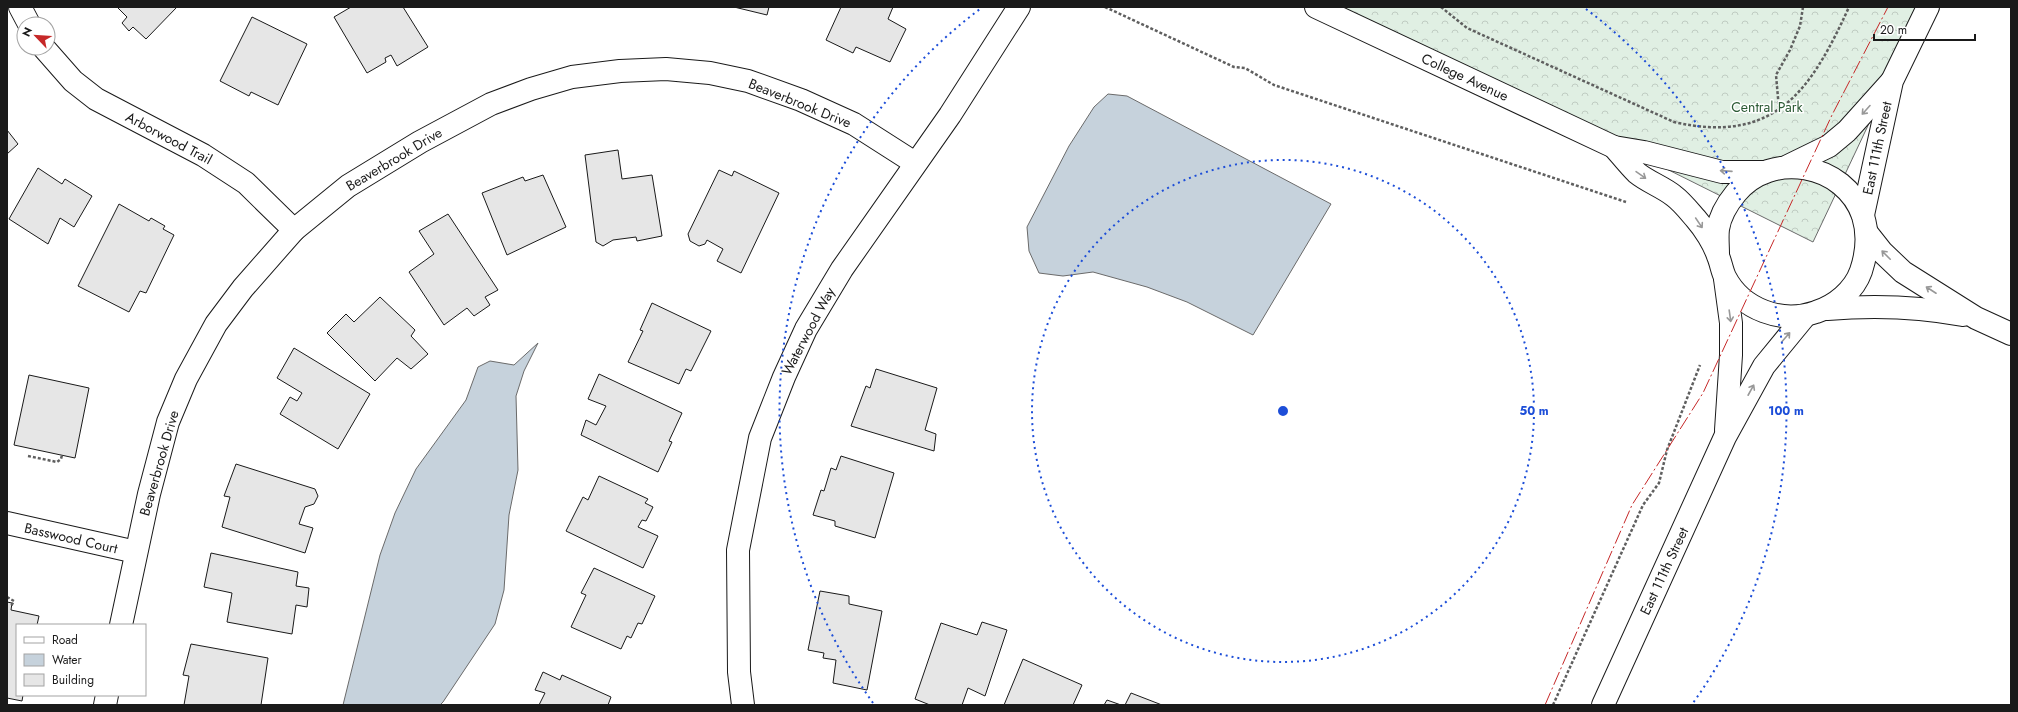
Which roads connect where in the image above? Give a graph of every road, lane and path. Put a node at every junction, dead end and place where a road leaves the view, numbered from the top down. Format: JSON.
{"nodes":[{"id":1,"x":20,"y":7,"type":"edge"},
{"id":2,"x":1019,"y":7,"type":"edge"},
{"id":3,"x":1105,"y":7,"type":"edge"},
{"id":4,"x":1316,"y":7,"type":"edge"},
{"id":5,"x":1441,"y":7,"type":"edge"},
{"id":6,"x":1803,"y":7,"type":"edge"},
{"id":7,"x":1848,"y":7,"type":"edge"},
{"id":8,"x":1928,"y":7,"type":"edge"},
{"id":9,"x":25,"y":16,"type":"edge"},
{"id":10,"x":51,"y":56,"type":"edge"},
{"id":11,"x":1892,"y":82,"type":"junction"},
{"id":12,"x":1779,"y":109,"type":"junction"},
{"id":13,"x":1614,"y":147,"type":"junction"},
{"id":14,"x":916,"y":164,"type":"junction"},
{"id":15,"x":1788,"y":166,"type":"junction"},
{"id":16,"x":1763,"y":172,"type":"junction"},
{"id":17,"x":1629,"y":204,"type":"dead end"},
{"id":18,"x":1865,"y":224,"type":"junction"},
{"id":19,"x":294,"y":230,"type":"junction"},
{"id":20,"x":1718,"y":254,"type":"junction"},
{"id":21,"x":1725,"y":277,"type":"junction"},
{"id":22,"x":1827,"y":309,"type":"junction"},
{"id":23,"x":1804,"y":316,"type":"junction"},
{"id":24,"x":1976,"y":318,"type":"junction"},
{"id":25,"x":2011,"y":334,"type":"edge"},
{"id":26,"x":1701,"y":362,"type":"dead end"},
{"id":27,"x":1725,"y":437,"type":"junction"},
{"id":28,"x":62,"y":455,"type":"dead end"},
{"id":29,"x":28,"y":456,"type":"dead end"},
{"id":30,"x":7,"y":523,"type":"edge"},
{"id":31,"x":136,"y":552,"type":"junction"},
{"id":32,"x":7,"y":597,"type":"edge"},
{"id":33,"x":12,"y":606,"type":"dead end"},
{"id":34,"x":121,"y":624,"type":"edge"},
{"id":35,"x":742,"y":705,"type":"edge"},
{"id":36,"x":1553,"y":705,"type":"edge"},
{"id":37,"x":1603,"y":705,"type":"edge"}],
"edges":[{"from":1,"to":9,"type":"main road"},
{"from":2,"to":14,"type":"main road","name":"Waterwood Way"},
{"from":3,"to":17,"type":"path"},
{"from":4,"to":13,"type":"main road","name":"College Avenue"},
{"from":5,"to":12,"type":"path"},
{"from":6,"to":12,"type":"path"},
{"from":7,"to":12,"type":"path"},
{"from":8,"to":11,"type":"main road","name":"East 111th Street"},
{"from":10,"to":19,"type":"main road","name":"Arborwood Trail"},
{"from":11,"to":15,"type":"main road","name":"East 111th Street","one_way":true},
{"from":11,"to":18,"type":"main road","name":"East 111th Street"},
{"from":16,"to":13,"type":"main road","name":"College Avenue","one_way":true},
{"from":13,"to":20,"type":"main road","name":"College Avenue","one_way":true},
{"from":14,"to":19,"type":"main road","name":"Beaverbrook Drive"},
{"from":14,"to":35,"type":"main road","name":"Waterwood Way"},
{"from":15,"to":16,"type":"main road"},
{"from":15,"to":18,"type":"main road"},
{"from":16,"to":20,"type":"main road"},
{"from":18,"to":22,"type":"main road","name":"East 111th Street"},
{"from":24,"to":18,"type":"main road","one_way":true},
{"from":19,"to":31,"type":"main road","name":"Beaverbrook Drive"},
{"from":20,"to":21,"type":"main road"},
{"from":21,"to":23,"type":"main road"},
{"from":21,"to":27,"type":"main road","name":"East 111th Street","one_way":true},
{"from":22,"to":23,"type":"main road"},
{"from":22,"to":24,"type":"main road"},
{"from":27,"to":23,"type":"main road","name":"East 111th Street","one_way":true},
{"from":24,"to":25,"type":"main road"},
{"from":26,"to":36,"type":"path"},
{"from":27,"to":37,"type":"main road","name":"East 111th Street"},
{"from":28,"to":29,"type":"path"},
{"from":30,"to":31,"type":"main road","name":"Basswood Court"},
{"from":31,"to":34,"type":"main road","name":"Beaverbrook Drive"},
{"from":32,"to":33,"type":"path"}]}
